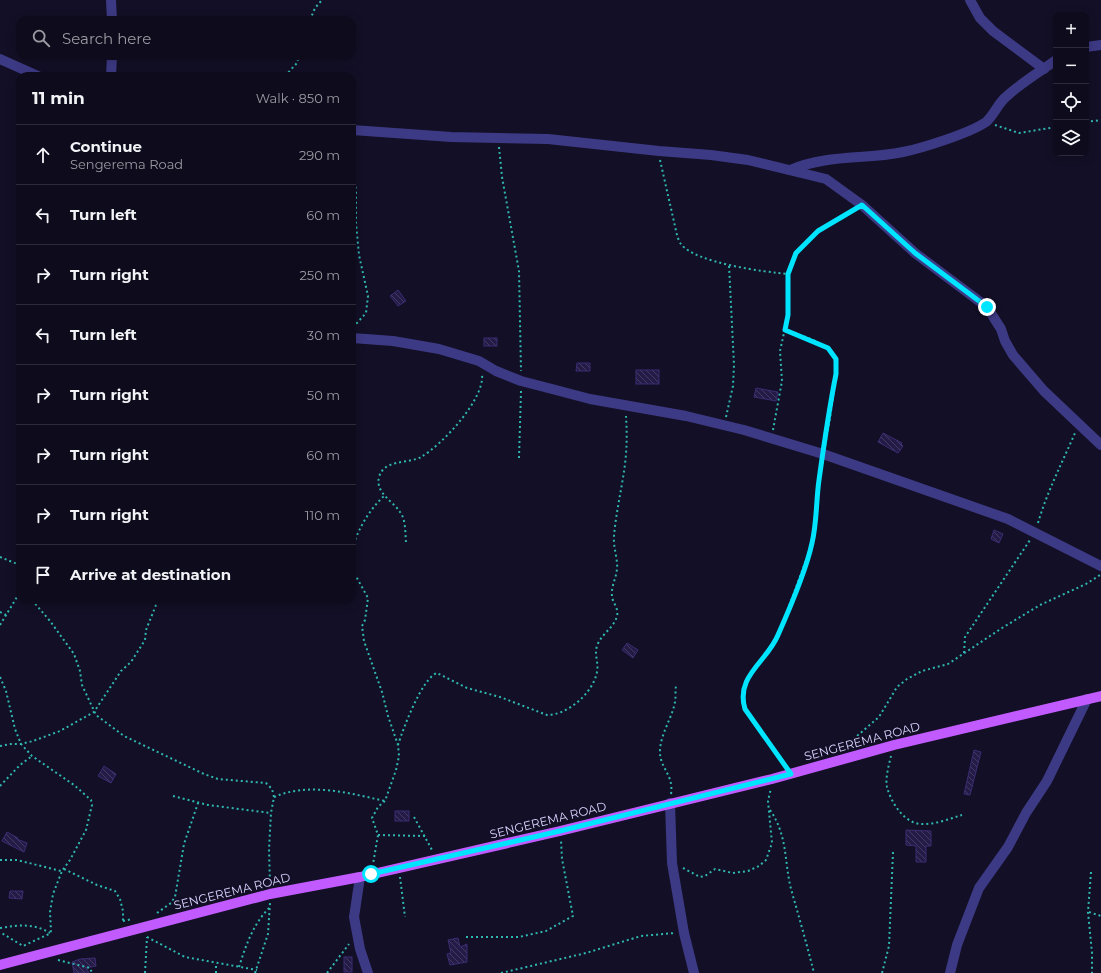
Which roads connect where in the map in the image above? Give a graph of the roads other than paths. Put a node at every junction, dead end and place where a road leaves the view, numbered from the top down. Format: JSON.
{"nodes":[{"id":1,"x":111,"y":0,"type":"edge"},
{"id":2,"x":970,"y":0,"type":"edge"},
{"id":3,"x":112,"y":16,"type":"edge"},
{"id":4,"x":1101,"y":45,"type":"edge"},
{"id":5,"x":1089,"y":47,"type":"edge"},
{"id":6,"x":0,"y":59,"type":"edge"},
{"id":7,"x":112,"y":60,"type":"edge"},
{"id":8,"x":1053,"y":62,"type":"edge"},
{"id":9,"x":1044,"y":69,"type":"junction"},
{"id":10,"x":29,"y":72,"type":"edge"},
{"id":11,"x":112,"y":72,"type":"edge"},
{"id":12,"x":356,"y":130,"type":"edge"},
{"id":13,"x":790,"y":170,"type":"junction"},
{"id":14,"x":356,"y":338,"type":"edge"},
{"id":15,"x":1101,"y":445,"type":"edge"},
{"id":16,"x":1101,"y":566,"type":"edge"},
{"id":17,"x":1101,"y":696,"type":"edge"},
{"id":18,"x":1087,"y":699,"type":"junction"},
{"id":19,"x":670,"y":803,"type":"junction"},
{"id":20,"x":360,"y":877,"type":"junction"},
{"id":21,"x":0,"y":965,"type":"edge"},
{"id":22,"x":368,"y":973,"type":"edge"},
{"id":23,"x":694,"y":973,"type":"edge"},
{"id":24,"x":950,"y":973,"type":"edge"}],
"edges":[{"from":1,"to":3,"type":"street"},
{"from":2,"to":9,"type":"street"},
{"from":4,"to":5,"type":"street"},
{"from":6,"to":10,"type":"street"},
{"from":7,"to":11,"type":"street"},
{"from":8,"to":9,"type":"street"},
{"from":9,"to":13,"type":"street"},
{"from":12,"to":13,"type":"street"},
{"from":13,"to":15,"type":"street"},
{"from":14,"to":16,"type":"street"},
{"from":17,"to":18,"type":"main road","name":"SENGEREMA ROAD"},
{"from":18,"to":19,"type":"main road","name":"SENGEREMA ROAD"},
{"from":18,"to":24,"type":"street"},
{"from":19,"to":20,"type":"main road","name":"SENGEREMA ROAD"},
{"from":19,"to":23,"type":"street"},
{"from":20,"to":21,"type":"main road","name":"SENGEREMA ROAD"},
{"from":20,"to":22,"type":"street"}]}
